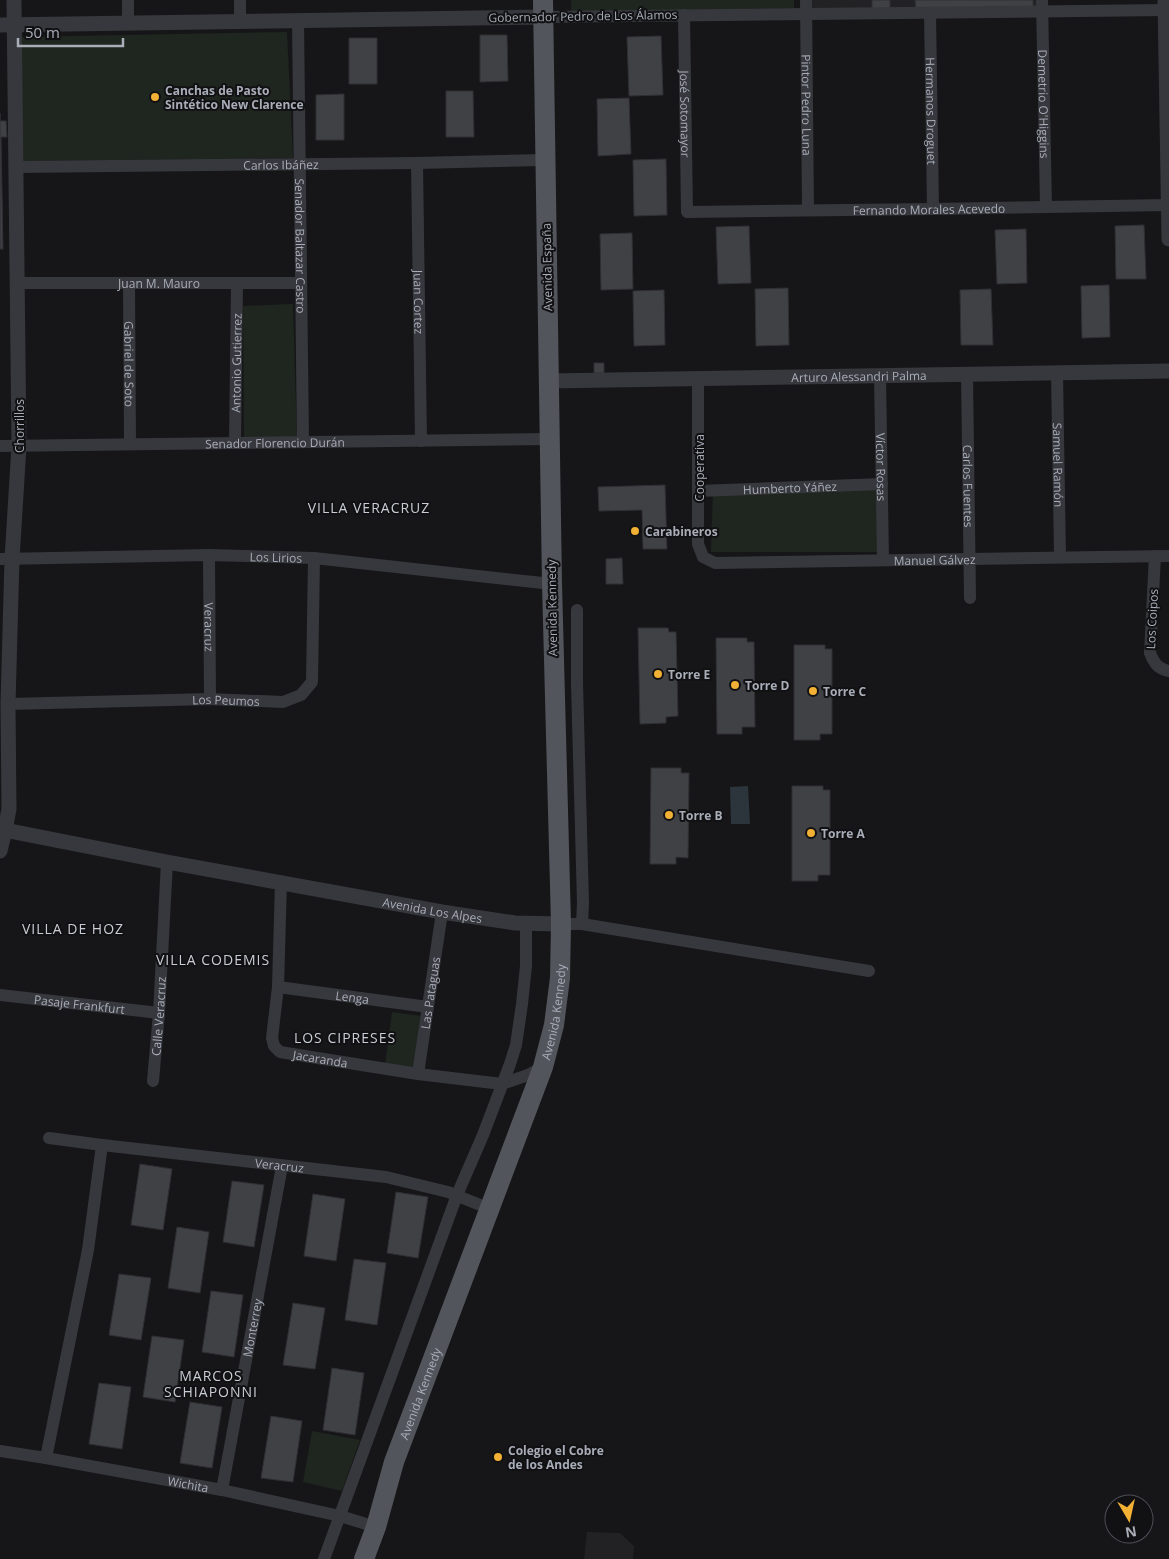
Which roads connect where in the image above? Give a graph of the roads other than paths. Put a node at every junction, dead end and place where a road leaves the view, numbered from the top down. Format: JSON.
{"nodes":[{"id":1,"x":14,"y":0,"type":"edge"},
{"id":2,"x":128,"y":0,"type":"edge"},
{"id":3,"x":240,"y":0,"type":"edge"},
{"id":4,"x":806,"y":0,"type":"edge"},
{"id":5,"x":1165,"y":5,"type":"edge"},
{"id":6,"x":1042,"y":6,"type":"edge"},
{"id":7,"x":543,"y":8,"type":"edge"},
{"id":8,"x":930,"y":12,"type":"junction"},
{"id":9,"x":806,"y":14,"type":"junction"},
{"id":10,"x":684,"y":15,"type":"junction"},
{"id":11,"x":298,"y":20,"type":"junction"},
{"id":12,"x":240,"y":22,"type":"junction"},
{"id":13,"x":128,"y":23,"type":"junction"},
{"id":14,"x":7,"y":25,"type":"edge"},
{"id":15,"x":1168,"y":102,"type":"edge"},
{"id":16,"x":545,"y":160,"type":"junction"},
{"id":17,"x":417,"y":163,"type":"junction"},
{"id":18,"x":300,"y":164,"type":"junction"},
{"id":19,"x":16,"y":167,"type":"junction"},
{"id":20,"x":1169,"y":205,"type":"edge"},
{"id":21,"x":1046,"y":207,"type":"junction"},
{"id":22,"x":933,"y":209,"type":"junction"},
{"id":23,"x":808,"y":210,"type":"junction"},
{"id":24,"x":687,"y":212,"type":"joint"},
{"id":25,"x":1169,"y":239,"type":"edge"},
{"id":26,"x":18,"y":283,"type":"junction"},
{"id":27,"x":129,"y":283,"type":"junction"},
{"id":28,"x":237,"y":283,"type":"junction"},
{"id":29,"x":301,"y":283,"type":"junction"},
{"id":30,"x":1169,"y":371,"type":"edge"},
{"id":31,"x":1057,"y":373,"type":"junction"},
{"id":32,"x":967,"y":374,"type":"junction"},
{"id":33,"x":880,"y":376,"type":"junction"},
{"id":34,"x":698,"y":378,"type":"junction"},
{"id":35,"x":549,"y":381,"type":"junction"},
{"id":36,"x":550,"y":439,"type":"junction"},
{"id":37,"x":421,"y":441,"type":"junction"},
{"id":38,"x":303,"y":442,"type":"junction"},
{"id":39,"x":235,"y":443,"type":"junction"},
{"id":40,"x":130,"y":444,"type":"junction"},
{"id":41,"x":0,"y":446,"type":"edge"},
{"id":42,"x":19,"y":446,"type":"junction"},
{"id":43,"x":882,"y":484,"type":"junction"},
{"id":44,"x":699,"y":490,"type":"junction"},
{"id":45,"x":552,"y":535,"type":"joint"},
{"id":46,"x":209,"y":555,"type":"junction"},
{"id":47,"x":1156,"y":556,"type":"junction"},
{"id":48,"x":1169,"y":556,"type":"edge"},
{"id":49,"x":702,"y":557,"type":"joint"},
{"id":50,"x":1060,"y":557,"type":"junction"},
{"id":51,"x":314,"y":558,"type":"junction"},
{"id":52,"x":970,"y":558,"type":"junction"},
{"id":53,"x":6,"y":559,"type":"edge"},
{"id":54,"x":883,"y":560,"type":"junction"},
{"id":55,"x":552,"y":584,"type":"junction"},
{"id":56,"x":970,"y":598,"type":"dead end"},
{"id":57,"x":577,"y":610,"type":"dead end"},
{"id":58,"x":1169,"y":671,"type":"edge"},
{"id":59,"x":210,"y":699,"type":"junction"},
{"id":60,"x":8,"y":704,"type":"junction"},
{"id":61,"x":578,"y":730,"type":"junction"},
{"id":62,"x":556,"y":731,"type":"junction"},
{"id":63,"x":556,"y":756,"type":"junction"},
{"id":64,"x":579,"y":756,"type":"junction"},
{"id":65,"x":3,"y":830,"type":"edge"},
{"id":66,"x":0,"y":851,"type":"edge"},
{"id":67,"x":168,"y":862,"type":"junction"},
{"id":68,"x":281,"y":882,"type":"junction"},
{"id":69,"x":442,"y":912,"type":"junction"},
{"id":70,"x":526,"y":924,"type":"junction"},
{"id":71,"x":561,"y":924,"type":"junction"},
{"id":72,"x":582,"y":924,"type":"junction"},
{"id":73,"x":869,"y":971,"type":"dead end"},
{"id":74,"x":278,"y":987,"type":"junction"},
{"id":75,"x":0,"y":995,"type":"edge"},
{"id":76,"x":428,"y":1007,"type":"junction"},
{"id":77,"x":159,"y":1013,"type":"junction"},
{"id":78,"x":544,"y":1067,"type":"junction"},
{"id":79,"x":418,"y":1074,"type":"junction"},
{"id":80,"x":153,"y":1081,"type":"dead end"},
{"id":81,"x":502,"y":1084,"type":"junction"},
{"id":82,"x":50,"y":1138,"type":"dead end"},
{"id":83,"x":102,"y":1145,"type":"junction"},
{"id":84,"x":282,"y":1166,"type":"junction"},
{"id":85,"x":457,"y":1195,"type":"junction"},
{"id":86,"x":490,"y":1209,"type":"junction"},
{"id":87,"x":0,"y":1451,"type":"edge"},
{"id":88,"x":46,"y":1458,"type":"junction"},
{"id":89,"x":222,"y":1490,"type":"junction"},
{"id":90,"x":340,"y":1516,"type":"junction"},
{"id":91,"x":370,"y":1525,"type":"junction"},
{"id":92,"x":324,"y":1559,"type":"edge"},
{"id":93,"x":351,"y":1559,"type":"edge"},
{"id":94,"x":364,"y":1559,"type":"edge"}],
"edges":[{"from":1,"to":14,"type":"street","name":"Chorrillos"},
{"from":2,"to":13,"type":"street"},
{"from":3,"to":12,"type":"street"},
{"from":4,"to":9,"type":"street","name":"Pintor Pedro Luna"},
{"from":5,"to":6,"type":"street","name":"Gobernador Pedro de Los Álamos"},
{"from":5,"to":15,"type":"street"},
{"from":6,"to":8,"type":"street","name":"Gobernador Pedro de Los Álamos"},
{"from":6,"to":21,"type":"street","name":"Demetrio O'Higgins"},
{"from":7,"to":10,"type":"street","name":"Gobernador Pedro de Los Álamos"},
{"from":7,"to":11,"type":"street","name":"Gobernador Pedro de Los Álamos"},
{"from":7,"to":16,"type":"main road","name":"Avenida España"},
{"from":8,"to":9,"type":"street","name":"Gobernador Pedro de Los Álamos"},
{"from":8,"to":22,"type":"street","name":"Hermanos Droguet"},
{"from":9,"to":10,"type":"street","name":"Gobernador Pedro de Los Álamos"},
{"from":9,"to":23,"type":"street","name":"Pintor Pedro Luna"},
{"from":10,"to":24,"type":"street","name":"José Sotomayor"},
{"from":11,"to":12,"type":"street","name":"Gobernador Pedro de Los Álamos"},
{"from":11,"to":18,"type":"street","name":"Senador Baltazar Castro"},
{"from":12,"to":13,"type":"street","name":"Gobernador Pedro de Los Álamos"},
{"from":13,"to":14,"type":"street","name":"Gobernador Pedro de Los Álamos"},
{"from":14,"to":19,"type":"street","name":"Chorrillos"},
{"from":15,"to":20,"type":"street"},
{"from":16,"to":17,"type":"street","name":"Carlos Ibáñez"},
{"from":16,"to":35,"type":"main road","name":"Avenida España"},
{"from":17,"to":18,"type":"street","name":"Carlos Ibáñez"},
{"from":17,"to":37,"type":"street","name":"Juan Cortez"},
{"from":18,"to":19,"type":"street","name":"Carlos Ibáñez"},
{"from":18,"to":29,"type":"street","name":"Senador Baltazar Castro"},
{"from":19,"to":26,"type":"street","name":"Chorrillos"},
{"from":20,"to":21,"type":"street","name":"Fernando Morales Acevedo"},
{"from":20,"to":25,"type":"street"},
{"from":21,"to":22,"type":"street","name":"Fernando Morales Acevedo"},
{"from":22,"to":23,"type":"street","name":"Fernando Morales Acevedo"},
{"from":23,"to":24,"type":"street","name":"Fernando Morales Acevedo"},
{"from":26,"to":27,"type":"street","name":"Juan M. Mauro"},
{"from":26,"to":42,"type":"street","name":"Chorrillos"},
{"from":27,"to":28,"type":"street","name":"Juan M. Mauro"},
{"from":27,"to":40,"type":"street","name":"Gabriel de Soto"},
{"from":28,"to":29,"type":"street","name":"Juan M. Mauro"},
{"from":28,"to":39,"type":"street","name":"Antonio Gutierrez"},
{"from":29,"to":38,"type":"street","name":"Senador Baltazar Castro"},
{"from":30,"to":31,"type":"street","name":"Arturo Alessandri Palma"},
{"from":31,"to":32,"type":"street","name":"Arturo Alessandri Palma"},
{"from":31,"to":50,"type":"street","name":"Samuel Ramón"},
{"from":32,"to":33,"type":"street","name":"Arturo Alessandri Palma"},
{"from":32,"to":52,"type":"street","name":"Carlos Fuentes"},
{"from":33,"to":34,"type":"street","name":"Arturo Alessandri Palma"},
{"from":33,"to":43,"type":"street","name":"Víctor Rosas"},
{"from":34,"to":35,"type":"street","name":"Arturo Alessandri Palma"},
{"from":34,"to":44,"type":"street","name":"Cooperativa"},
{"from":35,"to":36,"type":"main road","name":"Avenida España"},
{"from":36,"to":37,"type":"street","name":"Senador Florencio Durán"},
{"from":36,"to":45,"type":"main road","name":"Avenida España"},
{"from":37,"to":38,"type":"street","name":"Senador Florencio Durán"},
{"from":38,"to":39,"type":"street","name":"Senador Florencio Durán"},
{"from":39,"to":40,"type":"street","name":"Senador Florencio Durán"},
{"from":40,"to":42,"type":"street","name":"Senador Florencio Durán"},
{"from":41,"to":42,"type":"street","name":"Senador Florencio Durán"},
{"from":42,"to":53,"type":"street","name":"Chorrillos"},
{"from":43,"to":44,"type":"street","name":"Humberto Yáñez"},
{"from":43,"to":54,"type":"street","name":"Víctor Rosas"},
{"from":44,"to":49,"type":"street","name":"Cooperativa"},
{"from":45,"to":55,"type":"main road","name":"Avenida Kennedy"},
{"from":46,"to":51,"type":"street","name":"Los Lirios"},
{"from":46,"to":53,"type":"street","name":"Los Lirios"},
{"from":46,"to":59,"type":"street","name":"Veracruz"},
{"from":47,"to":48,"type":"street","name":"Manuel Gálvez"},
{"from":47,"to":50,"type":"street","name":"Manuel Gálvez"},
{"from":47,"to":58,"type":"street","name":"Los Coipos"},
{"from":49,"to":54,"type":"street","name":"Manuel Gálvez"},
{"from":50,"to":52,"type":"street","name":"Manuel Gálvez"},
{"from":51,"to":55,"type":"street","name":"Los Lirios"},
{"from":51,"to":59,"type":"street","name":"Los Peumos"},
{"from":52,"to":54,"type":"street","name":"Manuel Gálvez"},
{"from":52,"to":56,"type":"street","name":"Carlos Fuentes"},
{"from":53,"to":60,"type":"street","name":"Chorrillos"},
{"from":55,"to":62,"type":"main road","name":"Avenida Kennedy"},
{"from":57,"to":61,"type":"street","name":"Avenida Kennedy"},
{"from":59,"to":60,"type":"street","name":"Los Peumos"},
{"from":60,"to":65,"type":"street","name":"Chorrillos"},
{"from":61,"to":62,"type":"street"},
{"from":61,"to":64,"type":"street","name":"Avenida Kennedy"},
{"from":62,"to":63,"type":"main road","name":"Avenida Kennedy"},
{"from":63,"to":64,"type":"street"},
{"from":63,"to":71,"type":"main road","name":"Avenida Kennedy"},
{"from":64,"to":72,"type":"street","name":"Avenida Kennedy"},
{"from":65,"to":66,"type":"street","name":"Chorrillos"},
{"from":65,"to":67,"type":"street","name":"Avenida Los Alpes"},
{"from":67,"to":68,"type":"street","name":"Avenida Los Alpes"},
{"from":67,"to":77,"type":"street","name":"Calle Veracruz"},
{"from":68,"to":69,"type":"street","name":"Avenida Los Alpes"},
{"from":68,"to":74,"type":"street","name":"Jacaranda"},
{"from":69,"to":70,"type":"street","name":"Avenida Los Alpes"},
{"from":69,"to":76,"type":"street","name":"Las Pataguas"},
{"from":70,"to":71,"type":"street","name":"Avenida Los Alpes"},
{"from":70,"to":81,"type":"street"},
{"from":71,"to":72,"type":"street","name":"Avenida Los Alpes"},
{"from":71,"to":78,"type":"main road","name":"Avenida Kennedy"},
{"from":72,"to":73,"type":"street","name":"Avenida Los Alpes"},
{"from":74,"to":76,"type":"street","name":"Lenga"},
{"from":74,"to":79,"type":"street","name":"Jacaranda"},
{"from":75,"to":77,"type":"street","name":"Pasaje Frankfurt"},
{"from":76,"to":79,"type":"street","name":"Las Pataguas"},
{"from":77,"to":80,"type":"street","name":"Calle Veracruz"},
{"from":78,"to":81,"type":"street"},
{"from":78,"to":86,"type":"main road","name":"Avenida Kennedy"},
{"from":79,"to":81,"type":"street","name":"Jacaranda"},
{"from":81,"to":85,"type":"street"},
{"from":82,"to":83,"type":"street","name":"Veracruz"},
{"from":83,"to":84,"type":"street","name":"Veracruz"},
{"from":83,"to":88,"type":"street"},
{"from":84,"to":85,"type":"street","name":"Veracruz"},
{"from":84,"to":89,"type":"street","name":"Monterrey"},
{"from":85,"to":86,"type":"street","name":"Veracruz"},
{"from":85,"to":90,"type":"street"},
{"from":86,"to":91,"type":"main road","name":"Avenida Kennedy"},
{"from":87,"to":88,"type":"street","name":"Wichita"},
{"from":88,"to":89,"type":"street","name":"Wichita"},
{"from":89,"to":90,"type":"street","name":"Wichita"},
{"from":90,"to":91,"type":"street","name":"Wichita"},
{"from":90,"to":92,"type":"street"},
{"from":91,"to":93,"type":"main road","name":"Avenida Kennedy"},
{"from":91,"to":94,"type":"main road","name":"Avenida Kennedy"}]}
